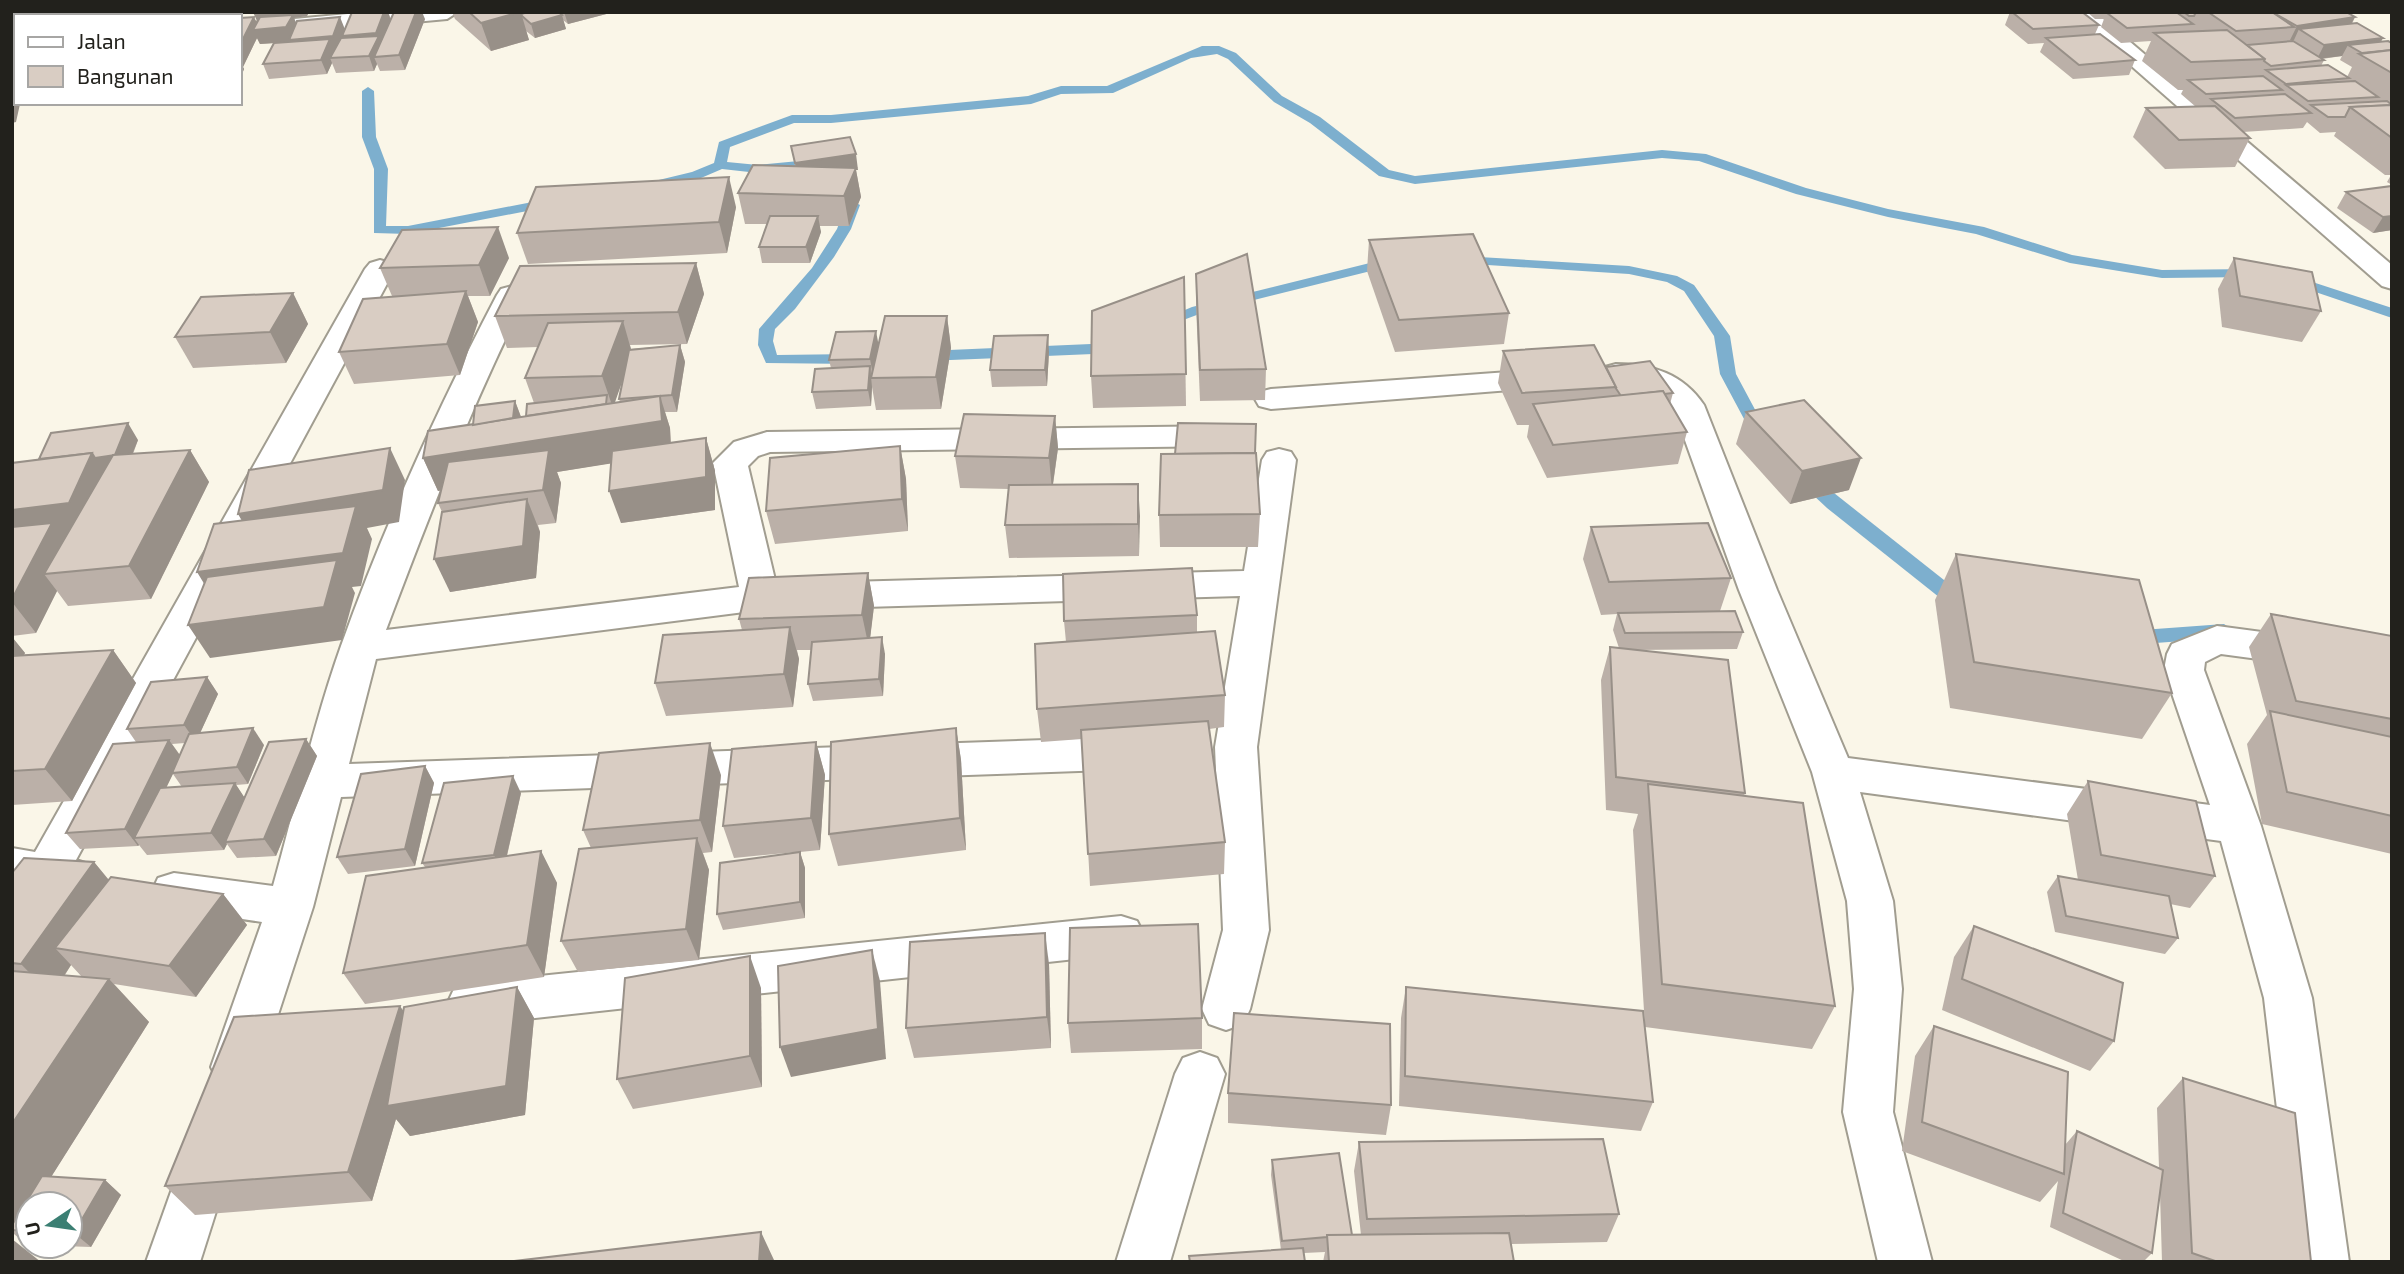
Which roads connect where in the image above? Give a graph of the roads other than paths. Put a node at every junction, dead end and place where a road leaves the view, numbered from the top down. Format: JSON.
{"nodes":[{"id":1,"x":447,"y":12,"type":"edge"},
{"id":2,"x":2081,"y":12,"type":"edge"},
{"id":3,"x":242,"y":31,"type":"edge"},
{"id":4,"x":380,"y":269,"type":"edge"},
{"id":5,"x":2392,"y":280,"type":"edge"},
{"id":6,"x":512,"y":295,"type":"edge"},
{"id":7,"x":1271,"y":399,"type":"dead end"},
{"id":8,"x":1243,"y":436,"type":"edge"},
{"id":9,"x":1279,"y":460,"type":"dead end"},
{"id":10,"x":1261,"y":583,"type":"junction"},
{"id":11,"x":760,"y":597,"type":"junction"},
{"id":12,"x":360,"y":647,"type":"junction"},
{"id":13,"x":2392,"y":673,"type":"edge"},
{"id":14,"x":1168,"y":752,"type":"edge"},
{"id":15,"x":1833,"y":772,"type":"junction"},
{"id":16,"x":322,"y":781,"type":"junction"},
{"id":17,"x":2239,"y":826,"type":"junction"},
{"id":18,"x":29,"y":869,"type":"edge"},
{"id":19,"x":290,"y":907,"type":"junction"},
{"id":20,"x":1154,"y":931,"type":"edge"},
{"id":21,"x":430,"y":1008,"type":"edge"},
{"id":22,"x":1226,"y":1009,"type":"dead end"},
{"id":23,"x":1200,"y":1074,"type":"dead end"},
{"id":24,"x":173,"y":1262,"type":"edge"},
{"id":25,"x":1143,"y":1262,"type":"edge"},
{"id":26,"x":1905,"y":1262,"type":"edge"},
{"id":27,"x":2322,"y":1262,"type":"edge"}],
"edges":[{"from":1,"to":3,"type":"street"},
{"from":2,"to":5,"type":"street"},
{"from":4,"to":18,"type":"street"},
{"from":6,"to":12,"type":"street"},
{"from":7,"to":15,"type":"street"},
{"from":8,"to":11,"type":"street"},
{"from":9,"to":10,"type":"street"},
{"from":10,"to":11,"type":"street"},
{"from":10,"to":22,"type":"street"},
{"from":11,"to":12,"type":"street"},
{"from":12,"to":16,"type":"street"},
{"from":13,"to":17,"type":"street"},
{"from":14,"to":16,"type":"street"},
{"from":15,"to":17,"type":"street"},
{"from":15,"to":26,"type":"street"},
{"from":16,"to":19,"type":"street"},
{"from":17,"to":27,"type":"street"},
{"from":18,"to":19,"type":"street"},
{"from":19,"to":24,"type":"street"},
{"from":20,"to":21,"type":"street"},
{"from":23,"to":25,"type":"street"}]}
